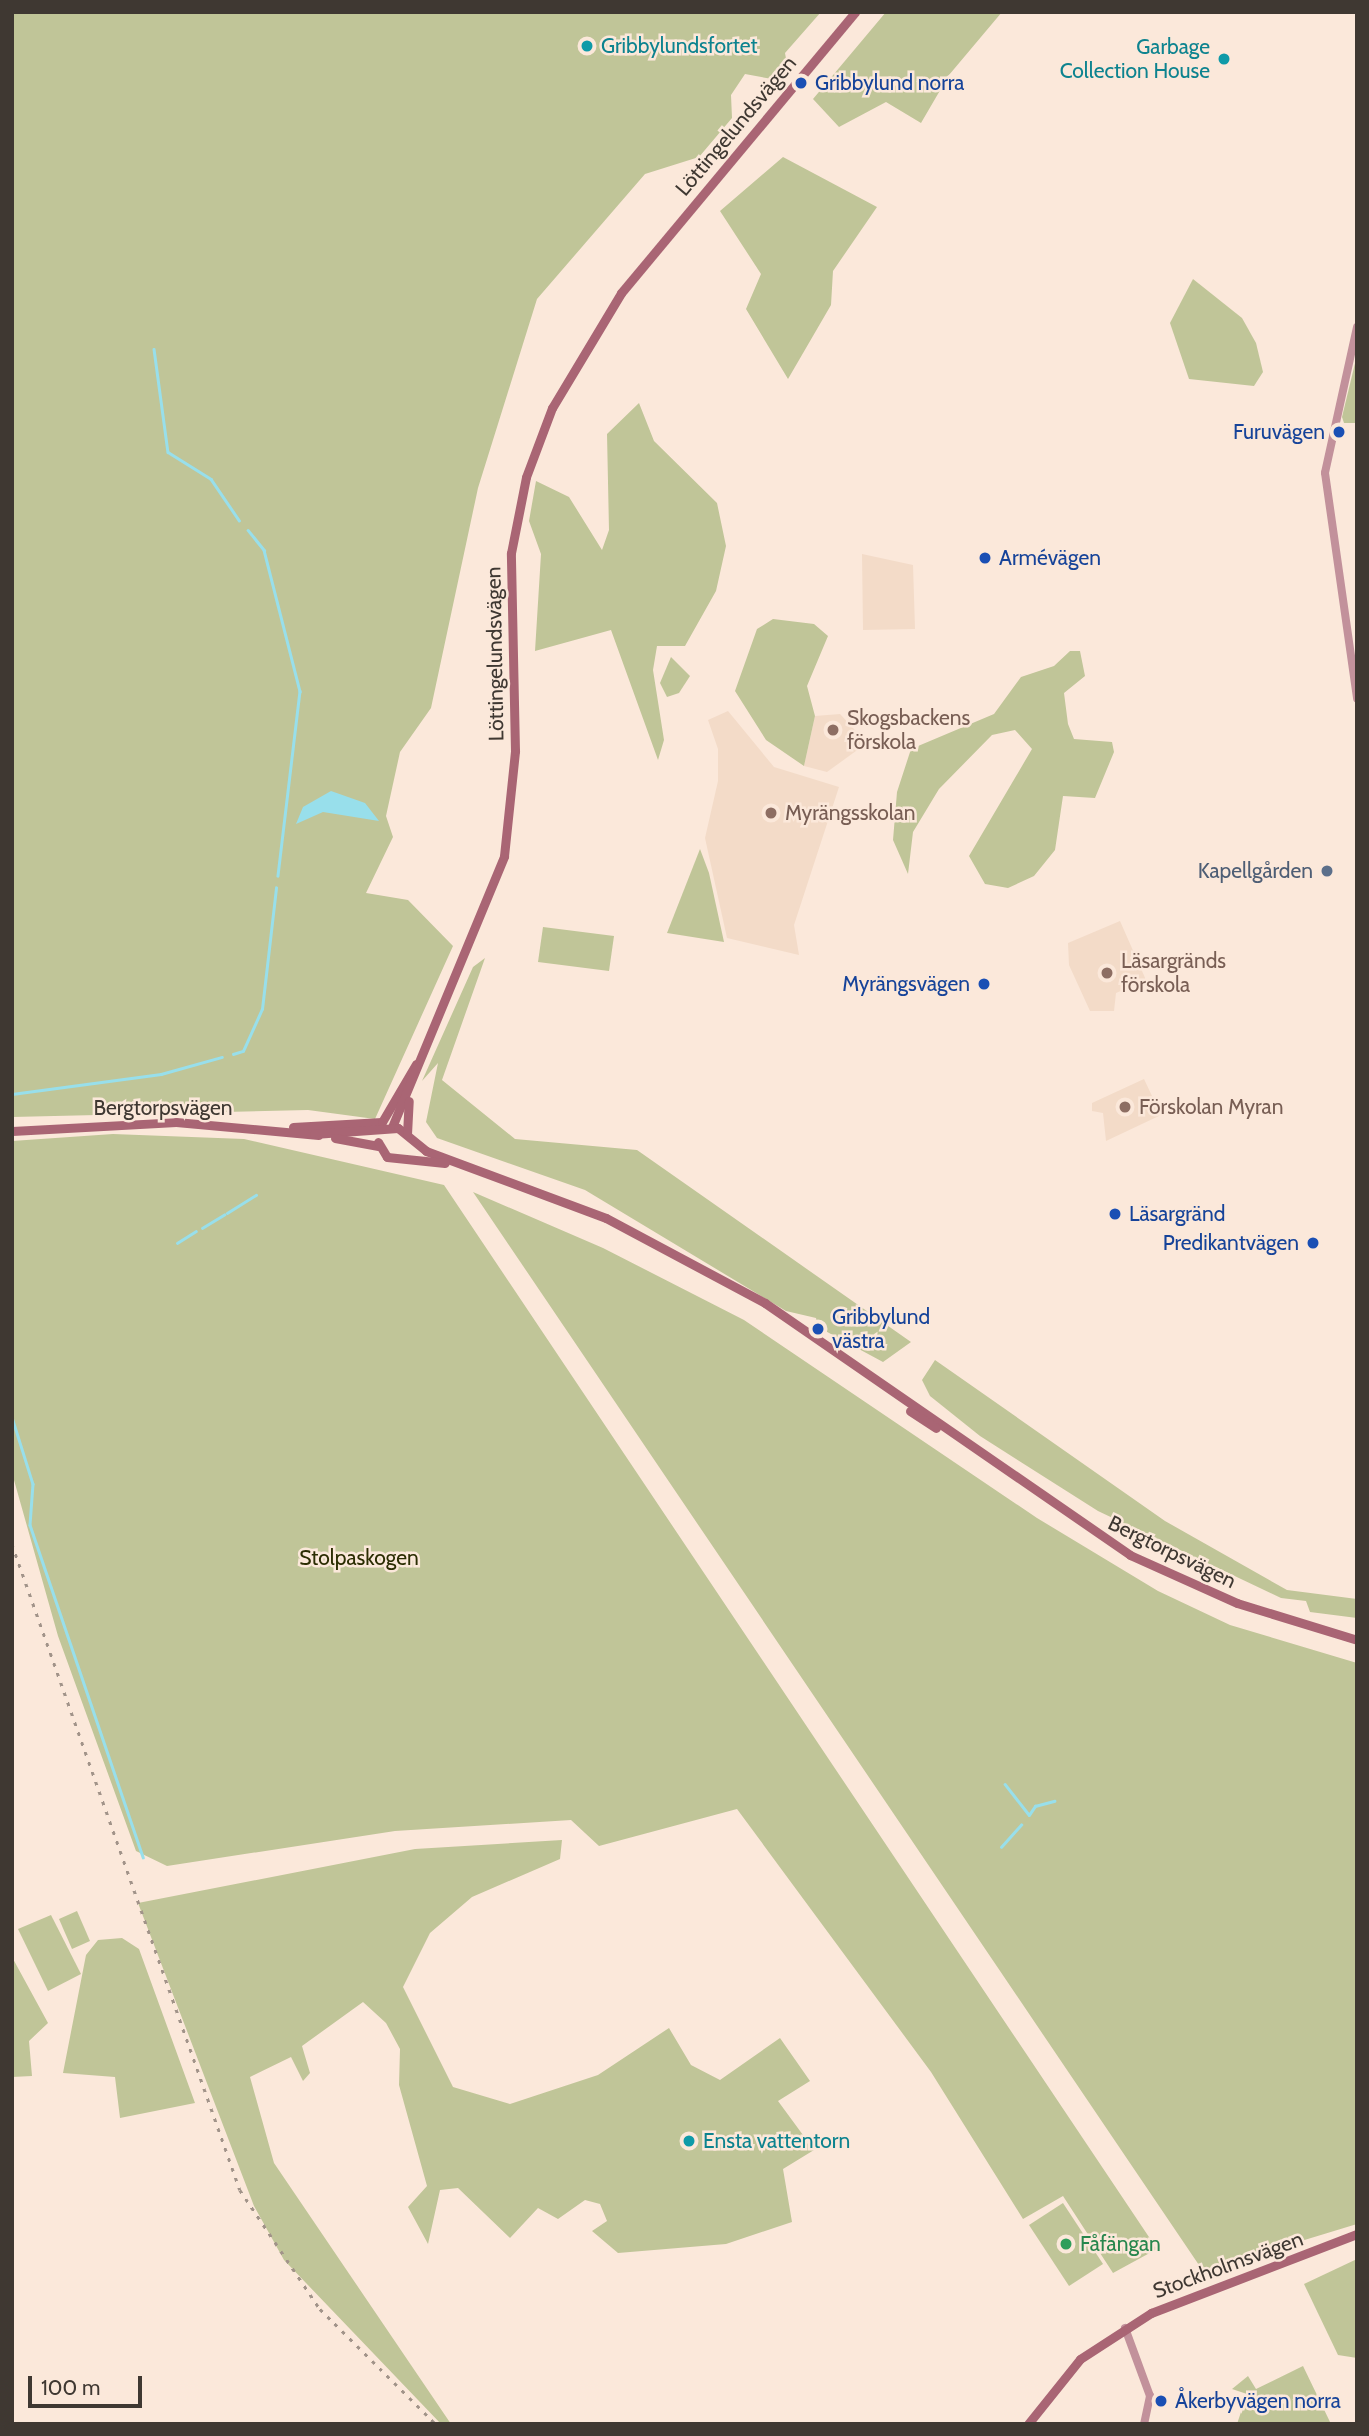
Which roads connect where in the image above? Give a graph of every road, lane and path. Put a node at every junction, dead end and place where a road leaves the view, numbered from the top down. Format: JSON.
{"nodes":[{"id":1,"x":855,"y":12,"type":"edge"},
{"id":2,"x":1357,"y":327,"type":"edge"},
{"id":3,"x":1357,"y":699,"type":"edge"},
{"id":4,"x":423,"y":1055,"type":"junction"},
{"id":5,"x":410,"y":1093,"type":"junction"},
{"id":6,"x":253,"y":1126,"type":"junction"},
{"id":7,"x":392,"y":1127,"type":"junction"},
{"id":8,"x":12,"y":1131,"type":"edge"},
{"id":9,"x":382,"y":1131,"type":"junction"},
{"id":10,"x":314,"y":1134,"type":"junction"},
{"id":11,"x":408,"y":1136,"type":"junction"},
{"id":12,"x":378,"y":1146,"type":"junction"},
{"id":13,"x":402,"y":1156,"type":"junction"},
{"id":14,"x":460,"y":1166,"type":"junction"},
{"id":15,"x":1357,"y":1640,"type":"edge"},
{"id":16,"x":1357,"y":2234,"type":"edge"},
{"id":17,"x":1125,"y":2328,"type":"junction"},
{"id":18,"x":1028,"y":2424,"type":"edge"},
{"id":19,"x":1144,"y":2424,"type":"edge"}],
"edges":[{"from":1,"to":4,"type":"main road","name":"Löttingelundsvägen"},
{"from":2,"to":3,"type":"street"},
{"from":4,"to":5,"type":"main road","name":"Löttingelundsvägen"},
{"from":4,"to":6,"type":"main road"},
{"from":5,"to":7,"type":"main road","name":"Löttingelundsvägen"},
{"from":5,"to":11,"type":"main road","name":"Löttingelundsvägen"},
{"from":6,"to":8,"type":"main road","name":"Bergtorpsvägen"},
{"from":6,"to":10,"type":"main road","name":"Bergtorpsvägen"},
{"from":7,"to":9,"type":"main road","name":"Bergtorpsvägen"},
{"from":7,"to":11,"type":"main road","name":"Bergtorpsvägen"},
{"from":9,"to":10,"type":"main road","name":"Bergtorpsvägen"},
{"from":9,"to":12,"type":"main road"},
{"from":10,"to":12,"type":"main road","name":"Bergtorpsvägen"},
{"from":11,"to":13,"type":"main road"},
{"from":11,"to":14,"type":"main road","name":"Bergtorpsvägen"},
{"from":12,"to":13,"type":"main road","name":"Bergtorpsvägen"},
{"from":13,"to":14,"type":"main road","name":"Bergtorpsvägen"},
{"from":14,"to":15,"type":"main road","name":"Bergtorpsvägen"},
{"from":16,"to":17,"type":"main road","name":"Stockholmsvägen"},
{"from":17,"to":18,"type":"main road","name":"Stockholmsvägen"},
{"from":17,"to":19,"type":"street"}]}
